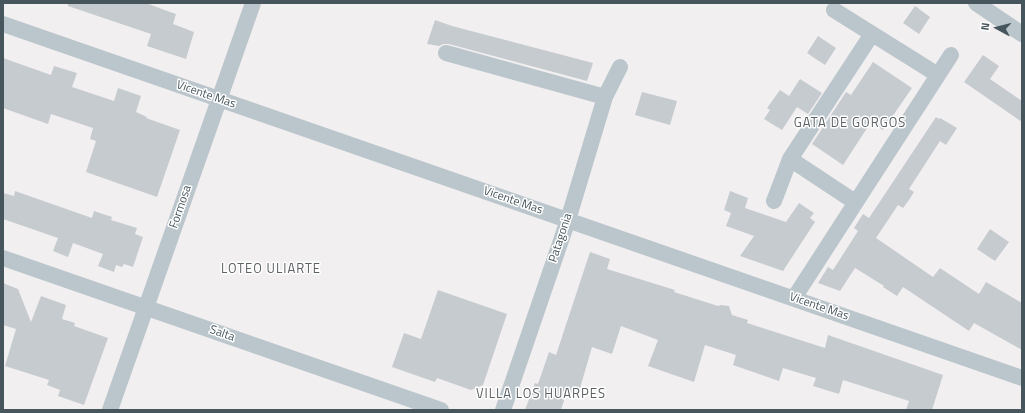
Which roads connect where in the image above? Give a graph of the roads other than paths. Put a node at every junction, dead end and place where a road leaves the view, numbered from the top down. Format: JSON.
{"nodes":[{"id":1,"x":253,"y":3,"type":"edge"},
{"id":2,"x":982,"y":5,"type":"edge"},
{"id":3,"x":834,"y":10,"type":"dead end"},
{"id":4,"x":3,"y":24,"type":"edge"},
{"id":5,"x":872,"y":34,"type":"junction"},
{"id":6,"x":1022,"y":34,"type":"edge"},
{"id":7,"x":446,"y":53,"type":"dead end"},
{"id":8,"x":951,"y":56,"type":"dead end"},
{"id":9,"x":620,"y":67,"type":"dead end"},
{"id":10,"x":938,"y":75,"type":"junction"},
{"id":11,"x":606,"y":97,"type":"junction"},
{"id":12,"x":219,"y":99,"type":"junction"},
{"id":13,"x":790,"y":159,"type":"junction"},
{"id":14,"x":774,"y":201,"type":"dead end"},
{"id":15,"x":856,"y":202,"type":"junction"},
{"id":16,"x":568,"y":220,"type":"junction"},
{"id":17,"x":3,"y":258,"type":"edge"},
{"id":18,"x":794,"y":298,"type":"junction"},
{"id":19,"x":146,"y":308,"type":"junction"},
{"id":20,"x":1022,"y":378,"type":"edge"},
{"id":21,"x":110,"y":410,"type":"edge"},
{"id":22,"x":441,"y":410,"type":"edge"},
{"id":23,"x":503,"y":410,"type":"edge"}],
"edges":[{"from":1,"to":12,"type":"street","name":"Formosa"},
{"from":2,"to":6,"type":"street"},
{"from":3,"to":5,"type":"street"},
{"from":4,"to":12,"type":"street","name":"Vicente Mas"},
{"from":5,"to":10,"type":"street"},
{"from":5,"to":13,"type":"street"},
{"from":7,"to":11,"type":"street"},
{"from":8,"to":10,"type":"street"},
{"from":9,"to":11,"type":"street","name":"Patagonia"},
{"from":10,"to":15,"type":"street"},
{"from":11,"to":16,"type":"street","name":"Patagonia"},
{"from":12,"to":16,"type":"street","name":"Vicente Mas"},
{"from":12,"to":19,"type":"street","name":"Formosa"},
{"from":13,"to":14,"type":"street"},
{"from":13,"to":15,"type":"street"},
{"from":15,"to":18,"type":"street"},
{"from":16,"to":18,"type":"street","name":"Vicente Mas"},
{"from":16,"to":23,"type":"street","name":"Patagonia"},
{"from":17,"to":19,"type":"street","name":"Salta"},
{"from":18,"to":20,"type":"street","name":"Vicente Mas"},
{"from":19,"to":21,"type":"street","name":"Formosa"},
{"from":19,"to":22,"type":"street","name":"Salta"}]}
